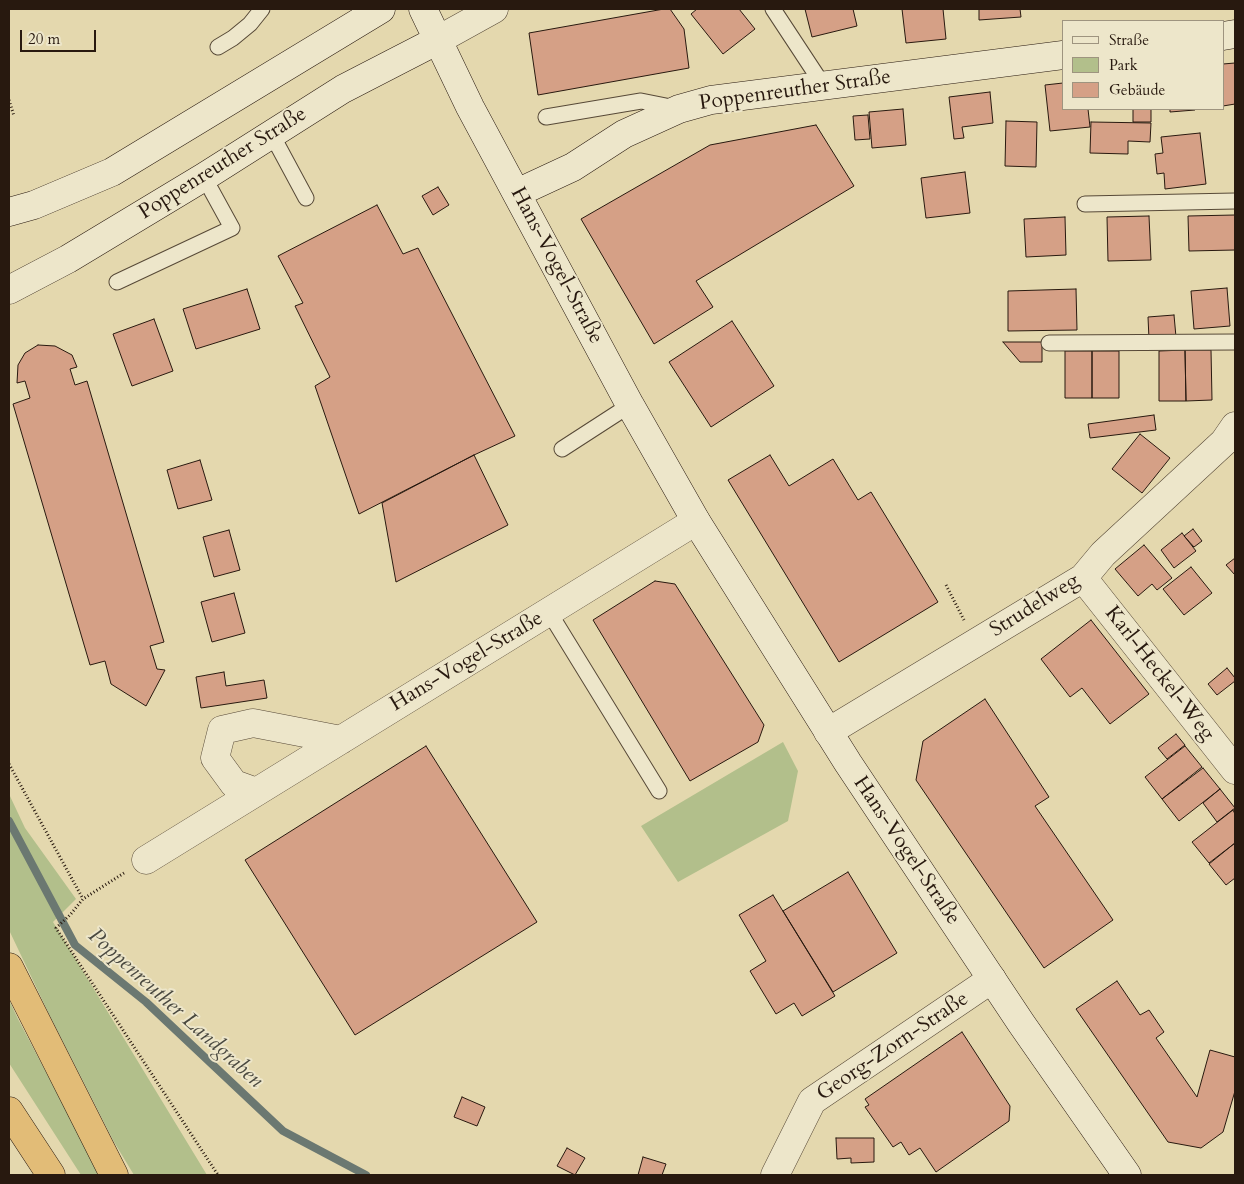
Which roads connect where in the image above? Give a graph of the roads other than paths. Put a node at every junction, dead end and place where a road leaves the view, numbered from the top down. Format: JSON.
{"nodes":[{"id":1,"x":262,"y":9,"type":"edge"},
{"id":2,"x":381,"y":9,"type":"edge"},
{"id":3,"x":423,"y":9,"type":"edge"},
{"id":4,"x":494,"y":9,"type":"edge"},
{"id":5,"x":773,"y":9,"type":"edge"},
{"id":6,"x":438,"y":40,"type":"junction"},
{"id":7,"x":218,"y":47,"type":"dead end"},
{"id":8,"x":1062,"y":55,"type":"edge"},
{"id":9,"x":823,"y":85,"type":"junction"},
{"id":10,"x":680,"y":109,"type":"junction"},
{"id":11,"x":546,"y":117,"type":"dead end"},
{"id":12,"x":271,"y":133,"type":"junction"},
{"id":13,"x":204,"y":177,"type":"junction"},
{"id":14,"x":517,"y":193,"type":"junction"},
{"id":15,"x":306,"y":198,"type":"dead end"},
{"id":16,"x":1235,"y":201,"type":"edge"},
{"id":17,"x":1085,"y":204,"type":"dead end"},
{"id":18,"x":9,"y":212,"type":"edge"},
{"id":19,"x":117,"y":282,"type":"dead end"},
{"id":20,"x":9,"y":290,"type":"edge"},
{"id":21,"x":1235,"y":342,"type":"edge"},
{"id":22,"x":1049,"y":343,"type":"dead end"},
{"id":23,"x":630,"y":405,"type":"junction"},
{"id":24,"x":1232,"y":441,"type":"edge"},
{"id":25,"x":562,"y":449,"type":"dead end"},
{"id":26,"x":696,"y":521,"type":"junction"},
{"id":27,"x":1083,"y":578,"type":"junction"},
{"id":28,"x":549,"y":612,"type":"junction"},
{"id":29,"x":828,"y":732,"type":"junction"},
{"id":30,"x":341,"y":740,"type":"junction"},
{"id":31,"x":1235,"y":770,"type":"edge"},
{"id":32,"x":256,"y":792,"type":"junction"},
{"id":33,"x":659,"y":792,"type":"dead end"},
{"id":34,"x":146,"y":860,"type":"road end"},
{"id":35,"x":9,"y":967,"type":"edge"},
{"id":36,"x":992,"y":980,"type":"junction"},
{"id":37,"x":9,"y":1111,"type":"edge"},
{"id":38,"x":51,"y":1175,"type":"edge"},
{"id":39,"x":114,"y":1175,"type":"edge"},
{"id":40,"x":774,"y":1175,"type":"edge"},
{"id":41,"x":1127,"y":1175,"type":"edge"}],
"edges":[{"from":1,"to":7,"type":"lane"},
{"from":2,"to":18,"type":"street"},
{"from":3,"to":6,"type":"street","name":"Hans-Vogel-Straße"},
{"from":4,"to":6,"type":"street","name":"Poppenreuther Straße"},
{"from":5,"to":9,"type":"lane"},
{"from":6,"to":12,"type":"street","name":"Poppenreuther Straße"},
{"from":6,"to":14,"type":"street","name":"Hans-Vogel-Straße"},
{"from":8,"to":9,"type":"street","name":"Poppenreuther Straße"},
{"from":9,"to":10,"type":"street","name":"Poppenreuther Straße"},
{"from":10,"to":11,"type":"lane"},
{"from":10,"to":14,"type":"street","name":"Poppenreuther Straße"},
{"from":12,"to":13,"type":"street","name":"Poppenreuther Straße"},
{"from":12,"to":15,"type":"lane"},
{"from":13,"to":19,"type":"lane"},
{"from":13,"to":20,"type":"street","name":"Poppenreuther Straße"},
{"from":14,"to":23,"type":"street","name":"Hans-Vogel-Straße"},
{"from":16,"to":17,"type":"lane"},
{"from":21,"to":22,"type":"lane"},
{"from":23,"to":25,"type":"lane"},
{"from":23,"to":26,"type":"street","name":"Hans-Vogel-Straße"},
{"from":24,"to":27,"type":"street","name":"Strudelweg"},
{"from":26,"to":28,"type":"street","name":"Hans-Vogel-Straße"},
{"from":26,"to":29,"type":"street","name":"Hans-Vogel-Straße"},
{"from":27,"to":29,"type":"street","name":"Strudelweg"},
{"from":27,"to":31,"type":"street","name":"Karl-Heckel-Weg"},
{"from":28,"to":30,"type":"street","name":"Hans-Vogel-Straße"},
{"from":28,"to":33,"type":"lane"},
{"from":29,"to":36,"type":"street","name":"Hans-Vogel-Straße"},
{"from":30,"to":32,"type":"street","name":"Hans-Vogel-Straße"},
{"from":30,"to":32,"type":"street"},
{"from":32,"to":34,"type":"street","name":"Hans-Vogel-Straße"},
{"from":35,"to":39,"type":"highway"},
{"from":36,"to":40,"type":"street","name":"Georg-Zorn-Straße"},
{"from":36,"to":41,"type":"street","name":"Hans-Vogel-Straße"},
{"from":37,"to":38,"type":"highway"}]}
